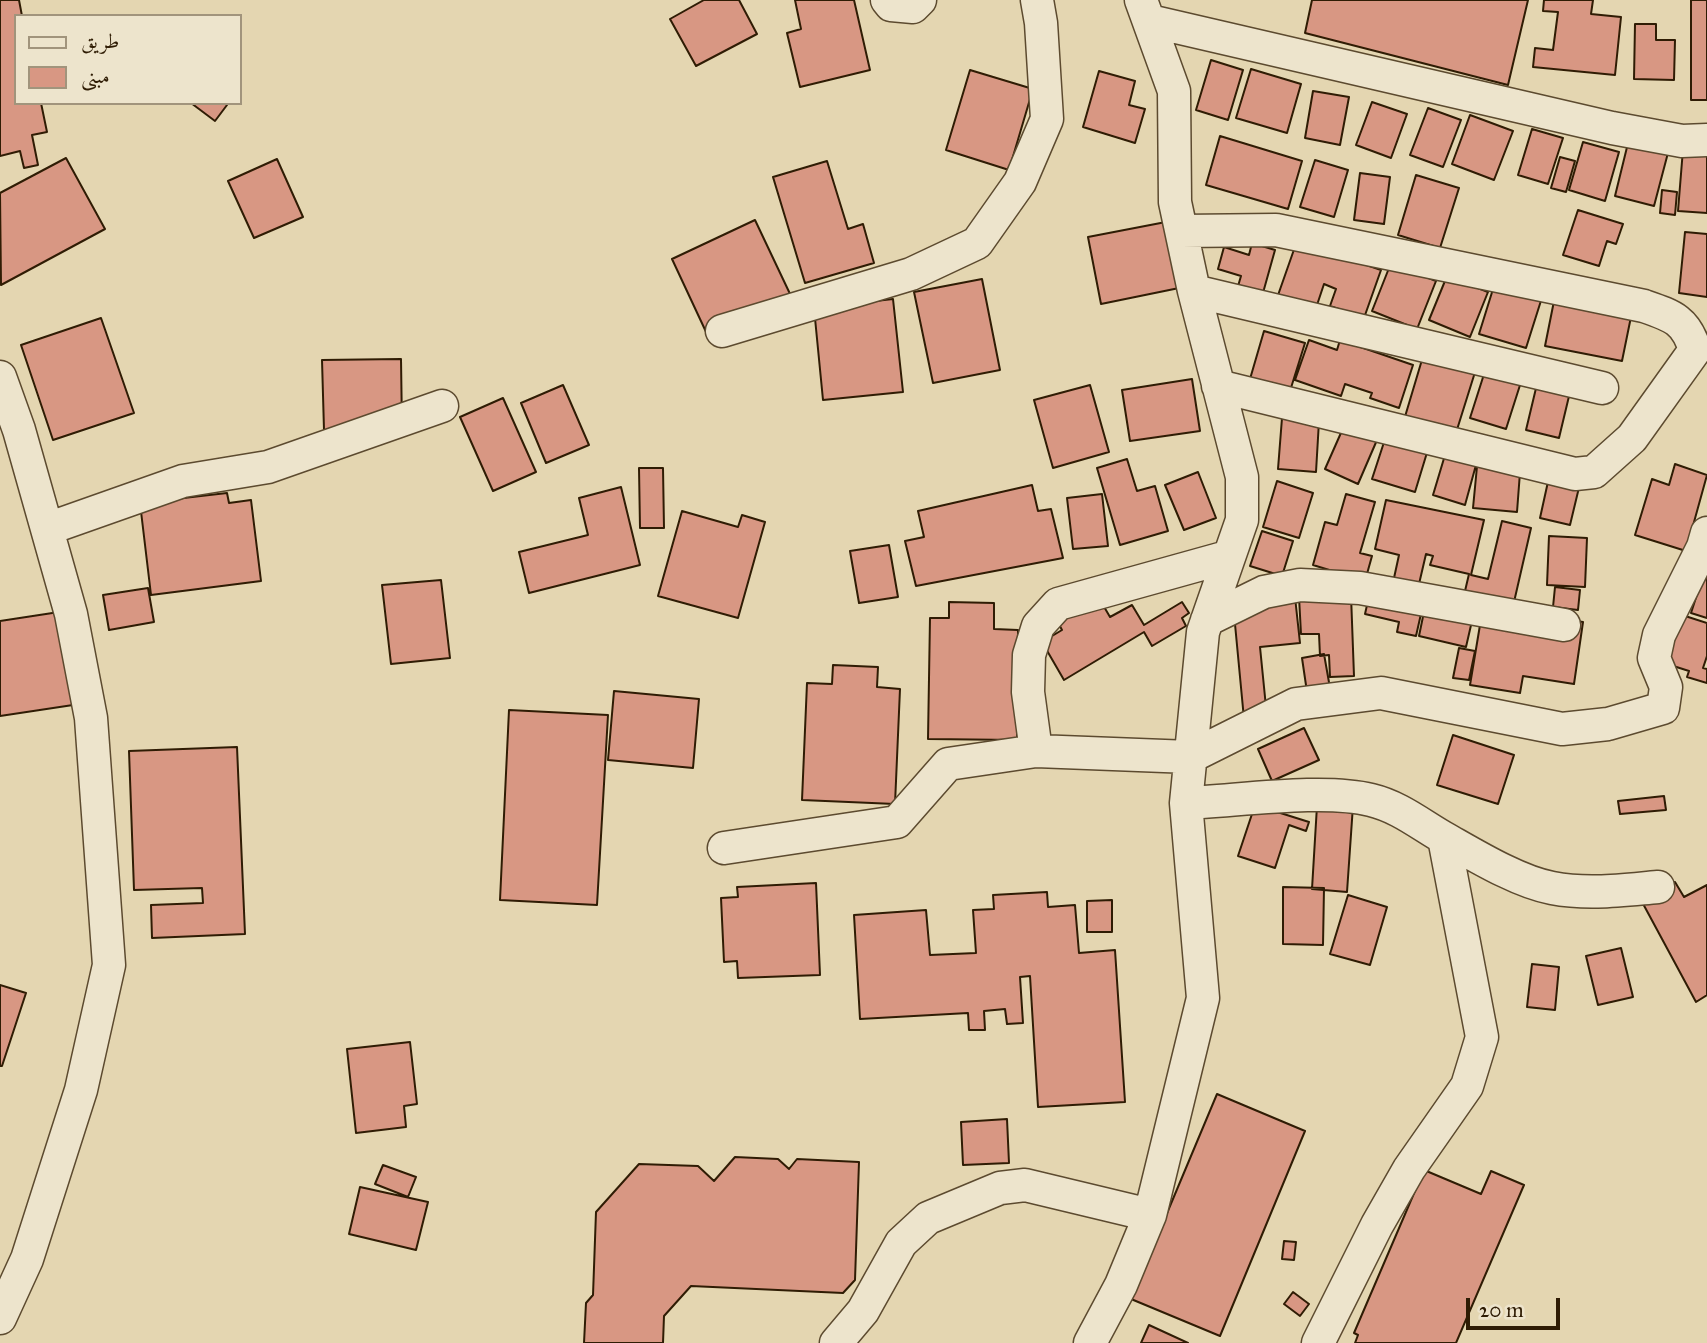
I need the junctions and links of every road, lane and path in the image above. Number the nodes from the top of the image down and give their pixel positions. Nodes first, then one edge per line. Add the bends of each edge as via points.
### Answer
1 (887, 0) edge
2 (920, 0) edge
3 (1037, 0) edge
4 (1145, 11) edge
5 (1707, 139) edge
6 (1182, 231) junction
7 (1194, 291) junction
8 (1698, 327) edge
9 (722, 331) dead end
10 (0, 377) edge
11 (1218, 386) junction
12 (1602, 388) dead end
13 (442, 405) dead end
14 (47, 529) junction
15 (1707, 533) edge
16 (1227, 557) junction
17 (1207, 620) junction
18 (1564, 625) dead end
19 (1036, 751) junction
20 (1190, 757) junction
21 (1186, 803) junction
22 (1444, 838) junction
23 (724, 848) dead end
24 (1658, 887) dead end
25 (1150, 1215) junction
26 (0, 1318) edge
27 (836, 1343) edge
28 (1090, 1343) edge
29 (1318, 1343) edge

1 - 2 street via 891,5 914,7
3 - 9 street via 1047,119 1020,182 977,243 911,274
4 - 5 street via 1612,128 1682,141
4 - 6 street via 1174,90 1175,202
6 - 7 street
6 - 8 street via 1276,230 1644,306
7 - 11 street
7 - 12 street
8 - 11 street via 1695,350 1632,438 1594,472 1575,474
10 - 14 street
11 - 16 street via 1242,477 1242,520
13 - 14 street via 268,467 183,481
14 - 26 street via 71,614 91,718 109,965 77,1103 27,1259
15 - 20 street via 1659,635 1654,658 1666,687 1663,708 1608,724 1562,729 1381,693 1336,696 1296,704
16 - 17 street
16 - 19 street via 1058,604 1038,626 1029,655 1028,692
17 - 18 street via 1264,593 1300,586 1360,588
17 - 20 street
19 - 20 street
19 - 23 street via 948,764 897,822
20 - 21 street
21 - 22 street via 1341,796 1371,800 1401,810
21 - 25 street via 1203,998
22 - 24 street via 1502,869 1551,888 1607,892
22 - 29 street via 1482,1037 1467,1086 1409,1169
25 - 27 street via 1025,1185 1000,1188 928,1218 901,1243 863,1311
25 - 28 street

